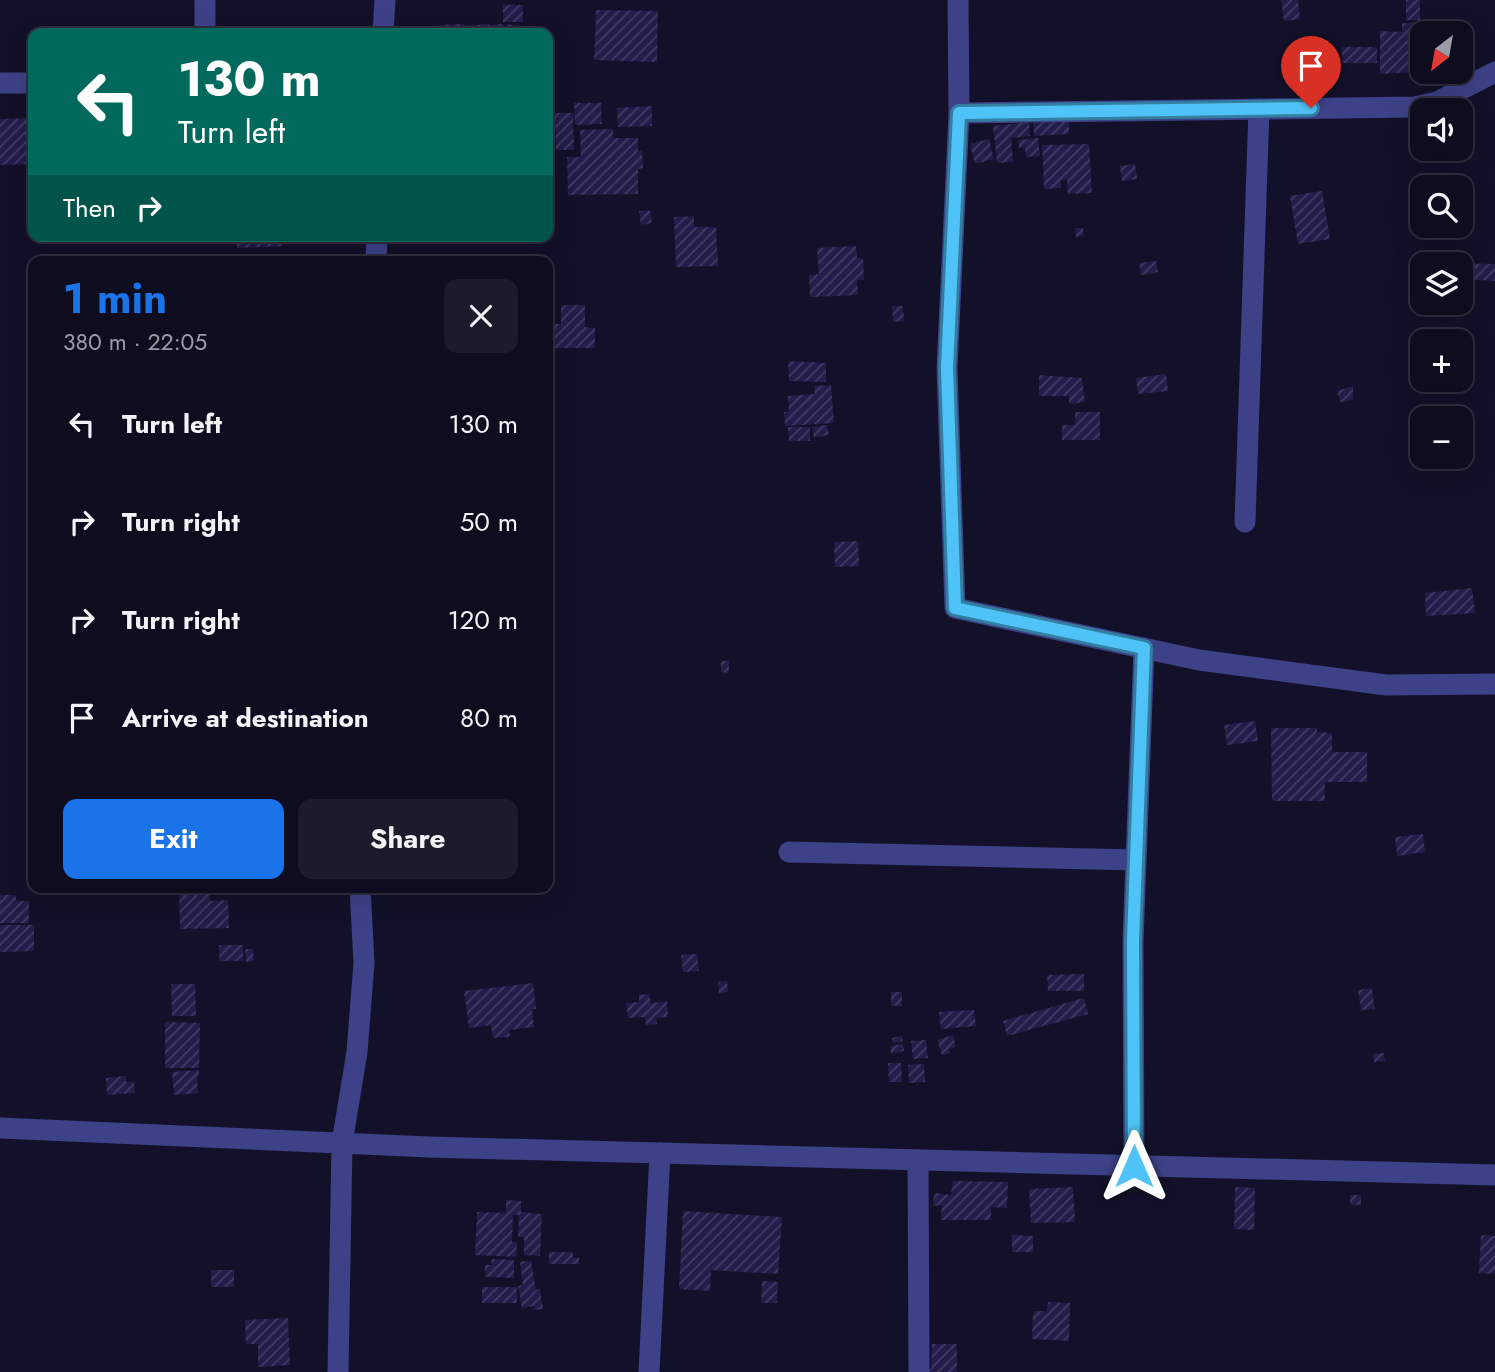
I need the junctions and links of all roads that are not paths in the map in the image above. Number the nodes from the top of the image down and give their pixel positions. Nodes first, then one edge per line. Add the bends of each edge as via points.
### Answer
1 (205, 0) edge
2 (385, 0) edge
3 (958, 0) edge
4 (205, 28) edge
5 (383, 28) edge
6 (1495, 72) edge
7 (0, 83) edge
8 (28, 83) edge
9 (1259, 109) junction
10 (959, 113) junction
11 (1245, 522) dead end
12 (1144, 648) junction
13 (1495, 684) edge
14 (789, 852) dead end
15 (1136, 860) junction
16 (360, 893) edge
17 (0, 1128) edge
18 (342, 1143) junction
19 (660, 1153) junction
20 (918, 1160) junction
21 (1134, 1166) junction
22 (1495, 1175) edge
23 (338, 1372) edge
24 (649, 1372) edge
25 (919, 1372) edge

1 - 4 street
2 - 5 street
3 - 10 street
6 - 9 street via 1437,102 1415,107
7 - 8 street
9 - 10 street
9 - 11 street
10 - 12 street via 947,368 955,608
12 - 13 street via 1199,660 1386,685
12 - 15 street
14 - 15 street
15 - 21 street
16 - 18 street via 364,963 357,1052
17 - 18 street
18 - 19 street
18 - 23 street
19 - 20 street
19 - 24 street
20 - 21 street
20 - 25 street
21 - 22 street

